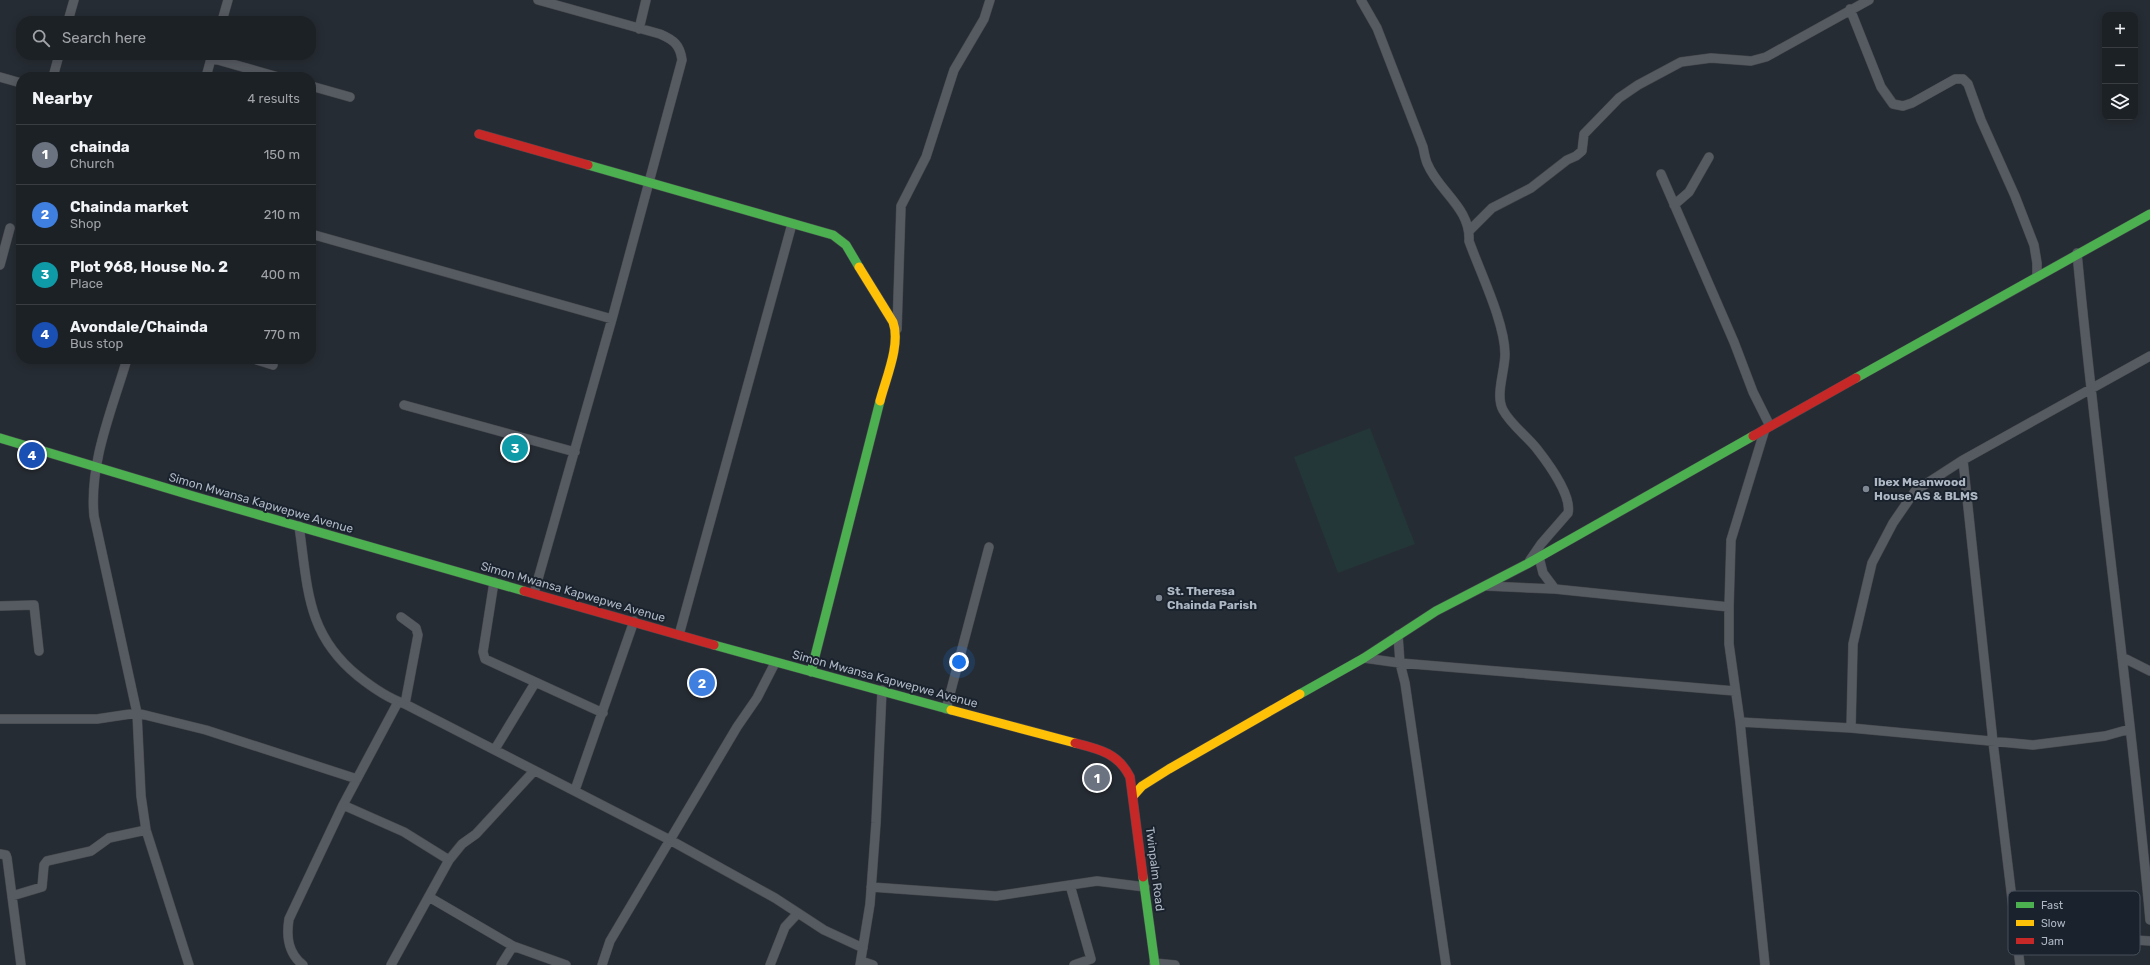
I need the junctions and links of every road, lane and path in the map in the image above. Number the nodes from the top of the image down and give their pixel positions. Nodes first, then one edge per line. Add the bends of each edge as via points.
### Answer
1 (74, 0) edge
2 (228, 0) edge
3 (538, 0) edge
4 (646, 0) edge
5 (990, 0) edge
6 (1361, 0) edge
7 (1869, 0) edge
8 (1850, 9) junction
9 (69, 16) edge
10 (223, 16) edge
11 (639, 29) junction
12 (58, 60) edge
13 (211, 60) edge
14 (222, 60) edge
15 (54, 72) edge
16 (208, 72) edge
17 (262, 72) edge
18 (0, 77) edge
19 (16, 82) edge
20 (316, 87) edge
21 (350, 97) dead end
22 (479, 134) dead end
23 (1709, 156) dead end
24 (1660, 174) dead end
25 (650, 184) junction
26 (1674, 205) junction
27 (2150, 214) edge
28 (792, 224) junction
29 (10, 228) dead end
30 (1470, 230) junction
31 (316, 235) edge
32 (2077, 253) junction
33 (0, 265) edge
34 (2037, 276) junction
35 (612, 319) junction
36 (897, 344) junction
37 (2150, 356) edge
38 (125, 364) edge
39 (2090, 388) junction
40 (404, 405) dead end
41 (1767, 428) junction
42 (0, 438) edge
43 (575, 452) junction
44 (1963, 460) junction
45 (95, 466) junction
46 (299, 526) junction
47 (989, 547) dead end
48 (1539, 557) junction
49 (1527, 564) junction
50 (494, 582) junction
51 (1487, 586) junction
52 (1555, 589) junction
53 (534, 593) junction
54 (0, 606) edge
55 (1729, 607) junction
56 (401, 617) dead end
57 (634, 621) junction
58 (679, 634) junction
59 (1398, 635) junction
60 (39, 651) dead end
61 (2122, 657) junction
62 (1364, 658) junction
63 (775, 663) junction
64 (1400, 663) junction
65 (2150, 671) edge
66 (811, 672) junction
67 (535, 683) junction
68 (882, 690) junction
69 (1735, 691) junction
70 (402, 703) junction
71 (946, 709) junction
72 (137, 713) junction
73 (603, 714) junction
74 (0, 719) edge
75 (1740, 722) junction
76 (1851, 728) junction
77 (2130, 729) junction
78 (1993, 742) junction
79 (495, 749) junction
80 (534, 771) junction
81 (1130, 777) joint
82 (357, 779) junction
83 (575, 790) junction
84 (1134, 794) junction
85 (343, 805) junction
86 (146, 830) junction
87 (670, 840) junction
88 (0, 854) edge
89 (449, 860) junction
90 (1070, 885) junction
91 (871, 887) junction
92 (1145, 887) junction
93 (2012, 891) edge
94 (12, 896) junction
95 (430, 897) junction
96 (798, 913) junction
97 (2150, 920) edge
98 (2140, 940) edge
99 (2150, 941) edge
100 (513, 946) junction
101 (863, 948) junction
102 (2019, 955) edge
103 (861, 963) edge
104 (1154, 964) edge
105 (21, 965) edge
106 (189, 965) edge
107 (303, 965) edge
108 (391, 965) edge
109 (501, 965) edge
110 (566, 965) edge
111 (602, 965) edge
112 (770, 965) edge
113 (873, 965) edge
114 (1074, 965) edge
115 (1175, 965) edge
116 (1446, 965) edge
117 (1765, 965) edge
118 (2020, 965) edge

1 - 9 street
2 - 10 street
3 - 11 street
4 - 11 street
5 - 36 street via 984,19 954,70 926,157 901,206
6 - 30 street via 1377,28 1423,147 1426,162 1461,211
7 - 8 street
8 - 30 street via 1766,57 1751,61 1711,58 1681,62 1638,84 1619,98 1584,134 1582,151 1530,188 1492,208
8 - 34 street via 1882,87 1893,104 1903,106 1912,103 1955,78 1963,79 1968,84 2034,245 2038,263
11 - 25 street via 671,39 679,47 682,60
12 - 15 street
13 - 16 street
14 - 17 street
18 - 19 street
20 - 21 street
22 - 25 street
23 - 26 street via 1689,192
24 - 26 street
25 - 28 street
25 - 35 street
26 - 41 street via 1734,342
27 - 32 street
28 - 36 street via 833,234 846,245 893,322
28 - 58 street
29 - 33 street
30 - 49 street via 1469,241 1503,339 1505,353 1500,399 1502,409 1538,450 1568,498 1568,513
31 - 35 street
32 - 34 street
32 - 39 street
34 - 41 street
35 - 43 street
36 - 66 street via 892,355
37 - 39 street
38 - 45 street
39 - 44 street
39 - 61 street
40 - 43 street
41 - 48 street
41 - 55 street via 1731,540
42 - 45 street, Simon Mwansa Kapwepwe Avenue
43 - 53 street
44 - 76 street via 1915,491 1893,523 1872,563 1853,644
44 - 78 street
45 - 46 street, Simon Mwansa Kapwepwe Avenue
45 - 72 street via 92,501 94,516
46 - 50 street, Simon Mwansa Kapwepwe Avenue
46 - 70 street via 310,601 321,633 333,652 348,668 385,696
47 - 71 street
48 - 49 street
48 - 52 street via 1543,573
49 - 51 street
50 - 53 street, Simon Mwansa Kapwepwe Avenue
50 - 67 street via 483,655 488,661
51 - 52 street
51 - 59 street via 1436,611
52 - 55 street
53 - 57 street, Simon Mwansa Kapwepwe Avenue
54 - 60 street via 34,605
55 - 69 street via 1729,644
56 - 70 street via 416,628 418,635
57 - 58 street, Simon Mwansa Kapwepwe Avenue
57 - 73 street
58 - 63 street, Simon Mwansa Kapwepwe Avenue
59 - 62 street
59 - 64 street
61 - 65 street
61 - 77 street
62 - 64 street
62 - 84 street via 1169,769
63 - 66 street, Simon Mwansa Kapwepwe Avenue
63 - 87 street via 757,698
64 - 69 street
64 - 116 street
66 - 68 street, Simon Mwansa Kapwepwe Avenue
67 - 73 street
67 - 79 street
68 - 71 street, Simon Mwansa Kapwepwe Avenue
68 - 91 street
69 - 75 street
70 - 79 street
70 - 82 street
71 - 81 street, Simon Mwansa Kapwepwe Avenue via 1105,751 1124,764
72 - 74 street via 97,719
72 - 82 street via 206,730
72 - 86 street via 141,796
73 - 83 street
75 - 76 street
75 - 117 street
76 - 78 street
77 - 78 street via 2105,736 2054,744
77 - 97 street
78 - 93 street
79 - 80 street
80 - 83 street
80 - 89 street
81 - 84 street, Twinpalm Road
82 - 85 street
83 - 87 street
84 - 92 street, Twinpalm Road
85 - 89 street via 404,832
85 - 107 street via 289,919 289,946 296,959
86 - 94 street via 109,838 91,851 47,861 44,865 42,887
86 - 106 street
87 - 96 street
87 - 111 street via 610,941
88 - 94 street via 6,855 7,858
89 - 95 street
90 - 91 street via 996,896
90 - 92 street via 1097,881
90 - 114 street via 1092,959
91 - 101 street
92 - 104 street, Twinpalm Road
94 - 105 street
95 - 100 street
95 - 108 street
96 - 101 street via 824,930
96 - 112 street via 784,927
98 - 99 street
100 - 109 street
100 - 110 street
101 - 103 street
102 - 118 street
103 - 113 street
104 - 115 street

